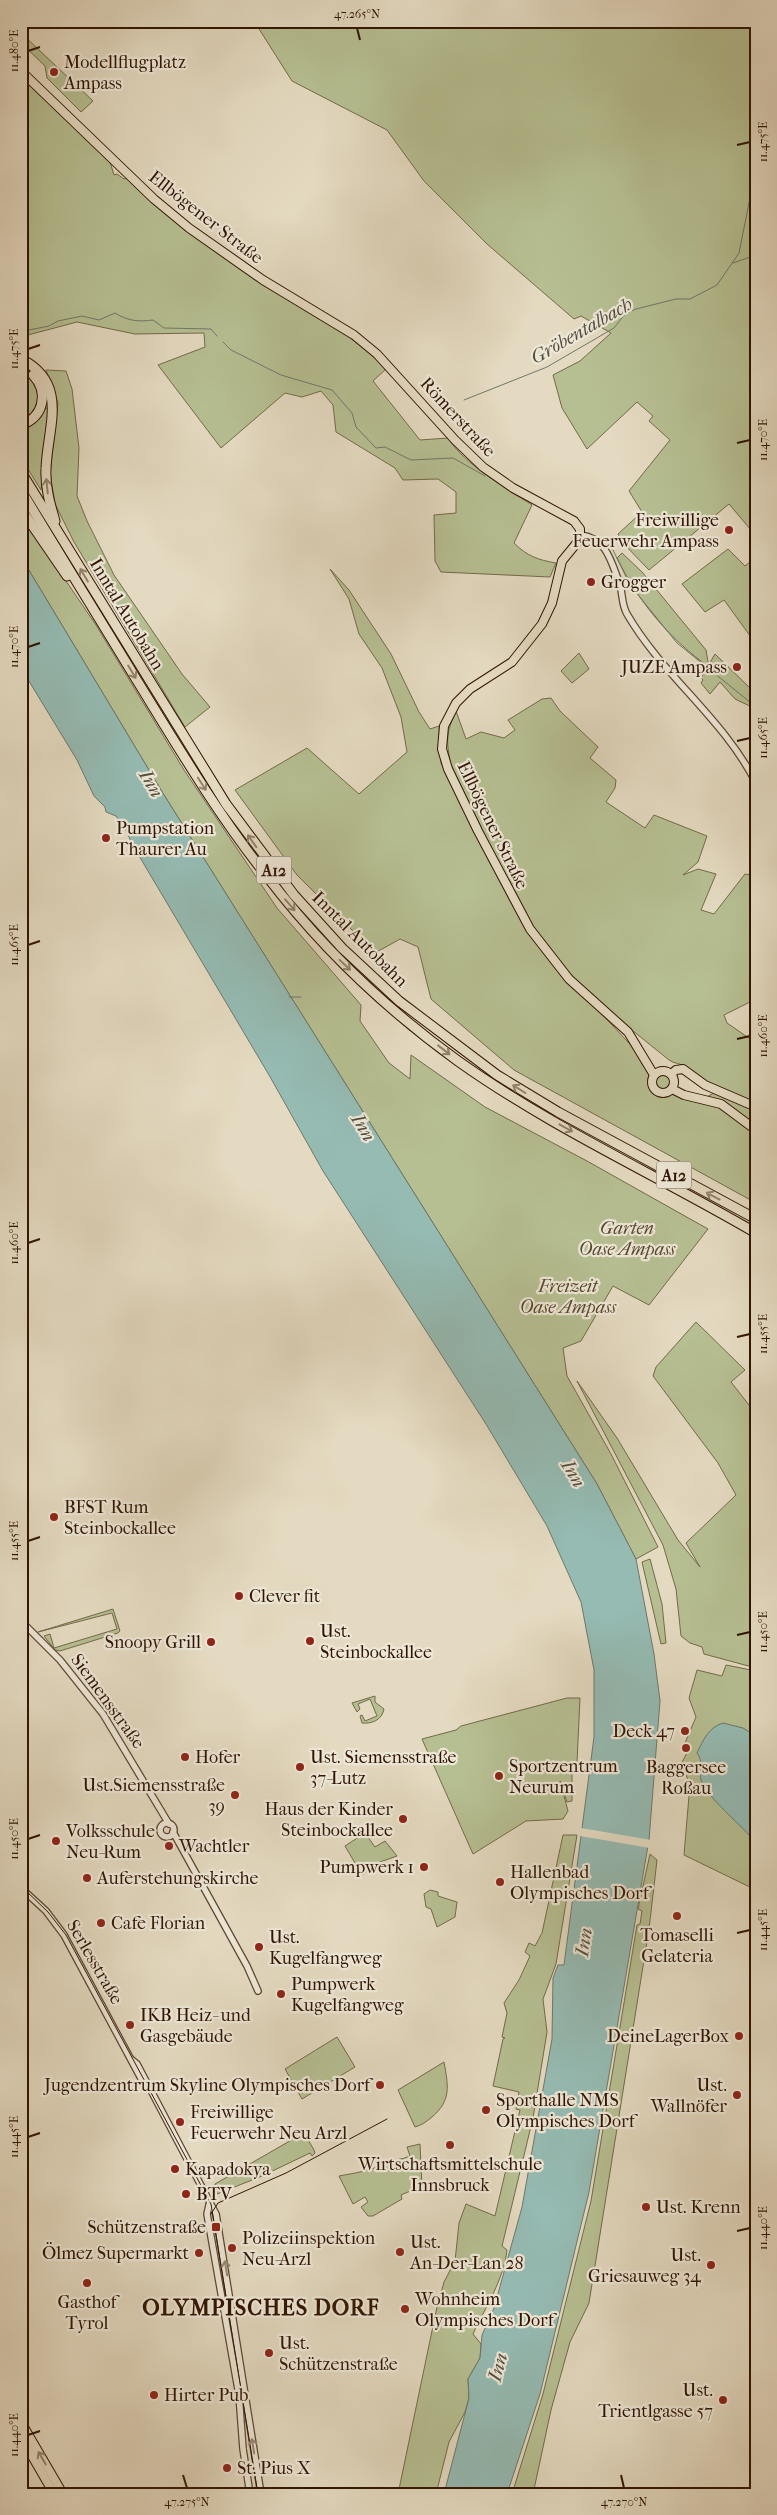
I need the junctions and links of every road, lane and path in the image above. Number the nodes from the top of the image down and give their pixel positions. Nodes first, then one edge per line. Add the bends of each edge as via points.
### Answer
1 (21, 71) edge
2 (21, 359) edge
3 (389, 365) joint
4 (21, 366) edge
5 (21, 425) edge
6 (21, 472) edge
7 (21, 490) edge
8 (21, 509) edge
9 (59, 534) junction
10 (581, 535) junction
11 (90, 602) junction
12 (756, 783) edge
13 (671, 1074) junction
14 (654, 1075) junction
15 (672, 1089) junction
16 (756, 1108) edge
17 (756, 1130) edge
18 (756, 1219) edge
19 (740, 1224) junction
20 (756, 1233) edge
21 (756, 1238) edge
22 (21, 1620) edge
23 (166, 1824) junction
24 (173, 1832) junction
25 (168, 1837) junction
26 (183, 1849) junction
27 (21, 1888) edge
28 (258, 1991) dead end
29 (210, 2205) junction
30 (21, 2422) edge
31 (21, 2437) edge
32 (54, 2494) edge
33 (63, 2494) edge
34 (250, 2494) edge
35 (261, 2494) edge

1 - 3 main road, Ellbögener Straße via 120,169 189,228 263,280 354,336
9 -> 2 highway via 46,482 52,400 40,374
3 - 10 main road, Römerstraße via 483,467 513,488 570,518 579,527
4 - 5 highway via 37,379 43,396 35,417
6 - 9 highway, Inntal Autobahn / A12
7 - 11 highway, Inntal Autobahn / A12
8 - 11 highway via 73,585
18 -> 9 highway, Inntal Autobahn / A12 via 496,1075 413,1013 327,933 255,845 200,764
10 - 12 street, Römerstraße via 604,546 620,585 626,613 686,691 730,740
10 - 14 main road, Ellbögener Straße via 579,542 562,561 547,616 520,654 503,670 466,692 452,710 444,726 443,754 478,831 530,929 569,979 628,1032
11 -> 19 highway, Inntal Autobahn / A12 via 175,743 265,875 334,954 405,1020 457,1060 524,1104
13 - 14 main road via 662,1071
13 - 15 main road via 675,1080
13 - 16 main road via 683,1069 705,1085
14 - 15 main road via 652,1084 656,1091 663,1094
15 - 17 main road via 720,1104
19 - 20 highway, Inntal Autobahn / A12
19 - 21 highway
22 - 23 street, Siemensstraße via 60,1660 97,1706 160,1807
23 - 24 street via 172,1826
23 - 25 street via 161,1832
24 - 25 street
24 - 26 street
25 - 26 street
26 - 28 street
27 - 29 street, Serlesstraße via 60,1929
29 - 34 street via 207,2214 239,2395
35 -> 29 street via 218,2222
33 -> 30 main road
31 - 32 main road

